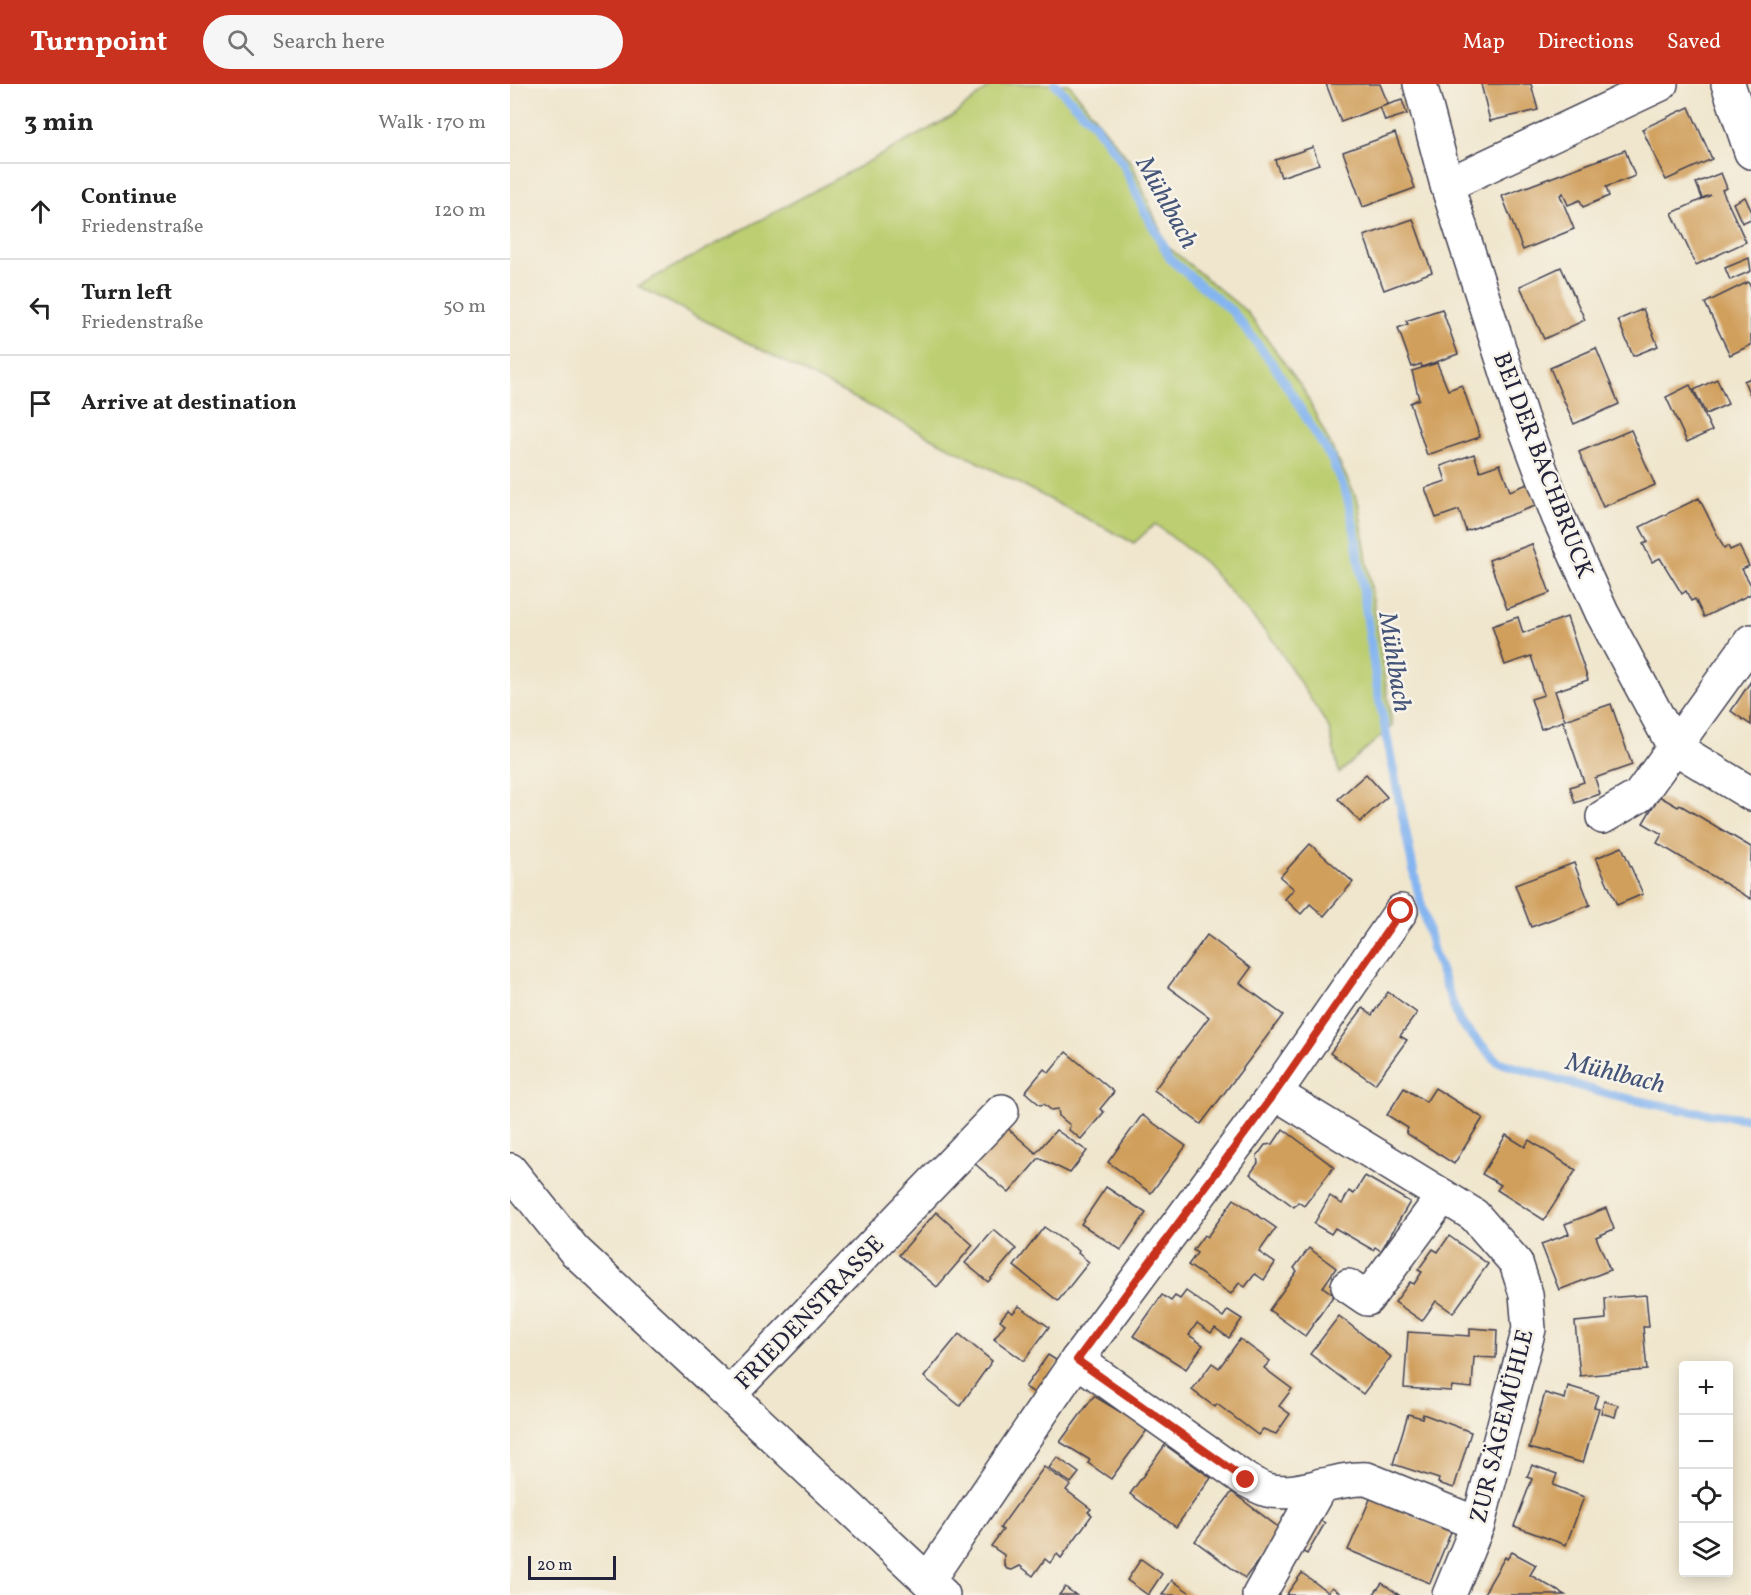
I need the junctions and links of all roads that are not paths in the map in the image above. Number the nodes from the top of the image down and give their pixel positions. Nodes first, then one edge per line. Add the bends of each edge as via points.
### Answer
1 (1420, 84) edge
2 (1661, 84) edge
3 (1728, 84) edge
4 (1751, 152) edge
5 (1447, 185) junction
6 (1751, 641) edge
7 (1674, 747) junction
8 (1751, 794) edge
9 (1603, 817) dead end
10 (1401, 911) dead end
11 (1275, 1093) junction
12 (1002, 1111) dead end
13 (510, 1170) edge
14 (1443, 1196) junction
15 (1348, 1286) dead end
16 (1077, 1360) junction
17 (729, 1395) junction
18 (1321, 1485) junction
19 (1478, 1524) junction
20 (935, 1588) edge
21 (1259, 1595) edge
22 (1449, 1595) edge

1 - 5 street, BEI DER BACHBRUCK
2 - 5 street
3 - 4 street
5 - 7 street, BEI DER BACHBRUCK via 1521,417 1558,516 1602,613
6 - 7 street
7 - 8 street
7 - 9 street via 1639,796
10 - 11 street, FRIEDENSTRASSE
11 - 14 street, ZUR SÄGEMÜHLE
11 - 16 street, FRIEDENSTRASSE
12 - 17 street, FRIEDENSTRASSE
13 - 17 street via 574,1250
14 - 15 street via 1367,1299
14 - 19 street, ZUR SÄGEMÜHLE via 1474,1215 1496,1238 1516,1263 1526,1294 1529,1329
16 - 18 street via 1246,1480 1267,1490
16 - 20 street, FRIEDENSTRASSE
17 - 20 street, FRIEDENSTRASSE
18 - 19 street via 1366,1479
18 - 21 street
19 - 22 street, ZUR SÄGEMÜHLE

